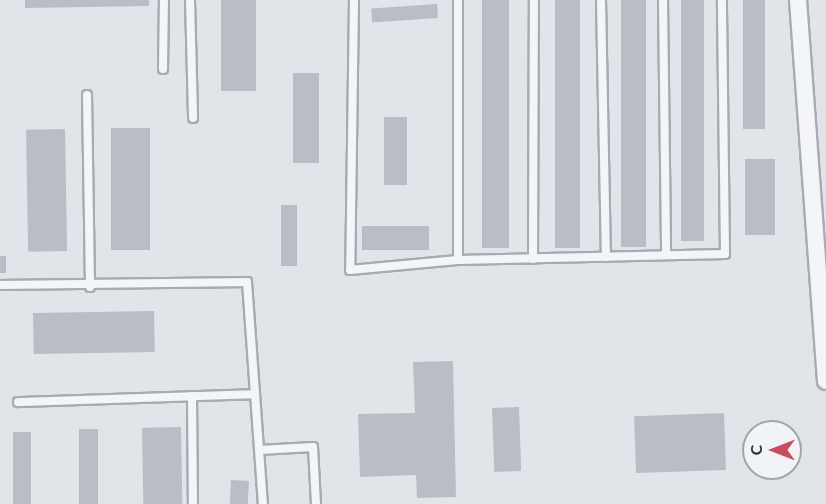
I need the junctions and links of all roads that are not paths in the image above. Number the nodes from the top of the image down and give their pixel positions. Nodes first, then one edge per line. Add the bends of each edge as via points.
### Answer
1 (164, 0) edge
2 (190, 0) edge
3 (354, 0) edge
4 (458, 0) edge
5 (534, 0) edge
6 (601, 0) edge
7 (663, 0) edge
8 (722, 0) edge
9 (798, 0) edge
10 (163, 69) dead end
11 (87, 95) dead end
12 (193, 118) dead end
13 (666, 255) junction
14 (606, 257) junction
15 (533, 258) junction
16 (458, 261) junction
17 (0, 285) edge
18 (90, 287) junction
19 (826, 381) edge
20 (255, 394) junction
21 (192, 396) junction
22 (18, 402) dead end
23 (259, 450) junction
24 (194, 504) edge
25 (263, 504) edge
26 (316, 504) edge

1 - 10 lane
2 - 12 lane
3 - 16 lane via 350,270
4 - 16 lane
5 - 15 lane
6 - 14 lane
7 - 13 lane
8 - 13 lane via 725,254
9 - 19 street
11 - 18 lane
13 - 14 lane
14 - 15 lane
15 - 16 lane
17 - 18 lane
18 - 20 lane via 248,282
20 - 21 lane
20 - 23 lane
21 - 22 lane
21 - 24 lane
23 - 25 lane
23 - 26 lane via 313,447

